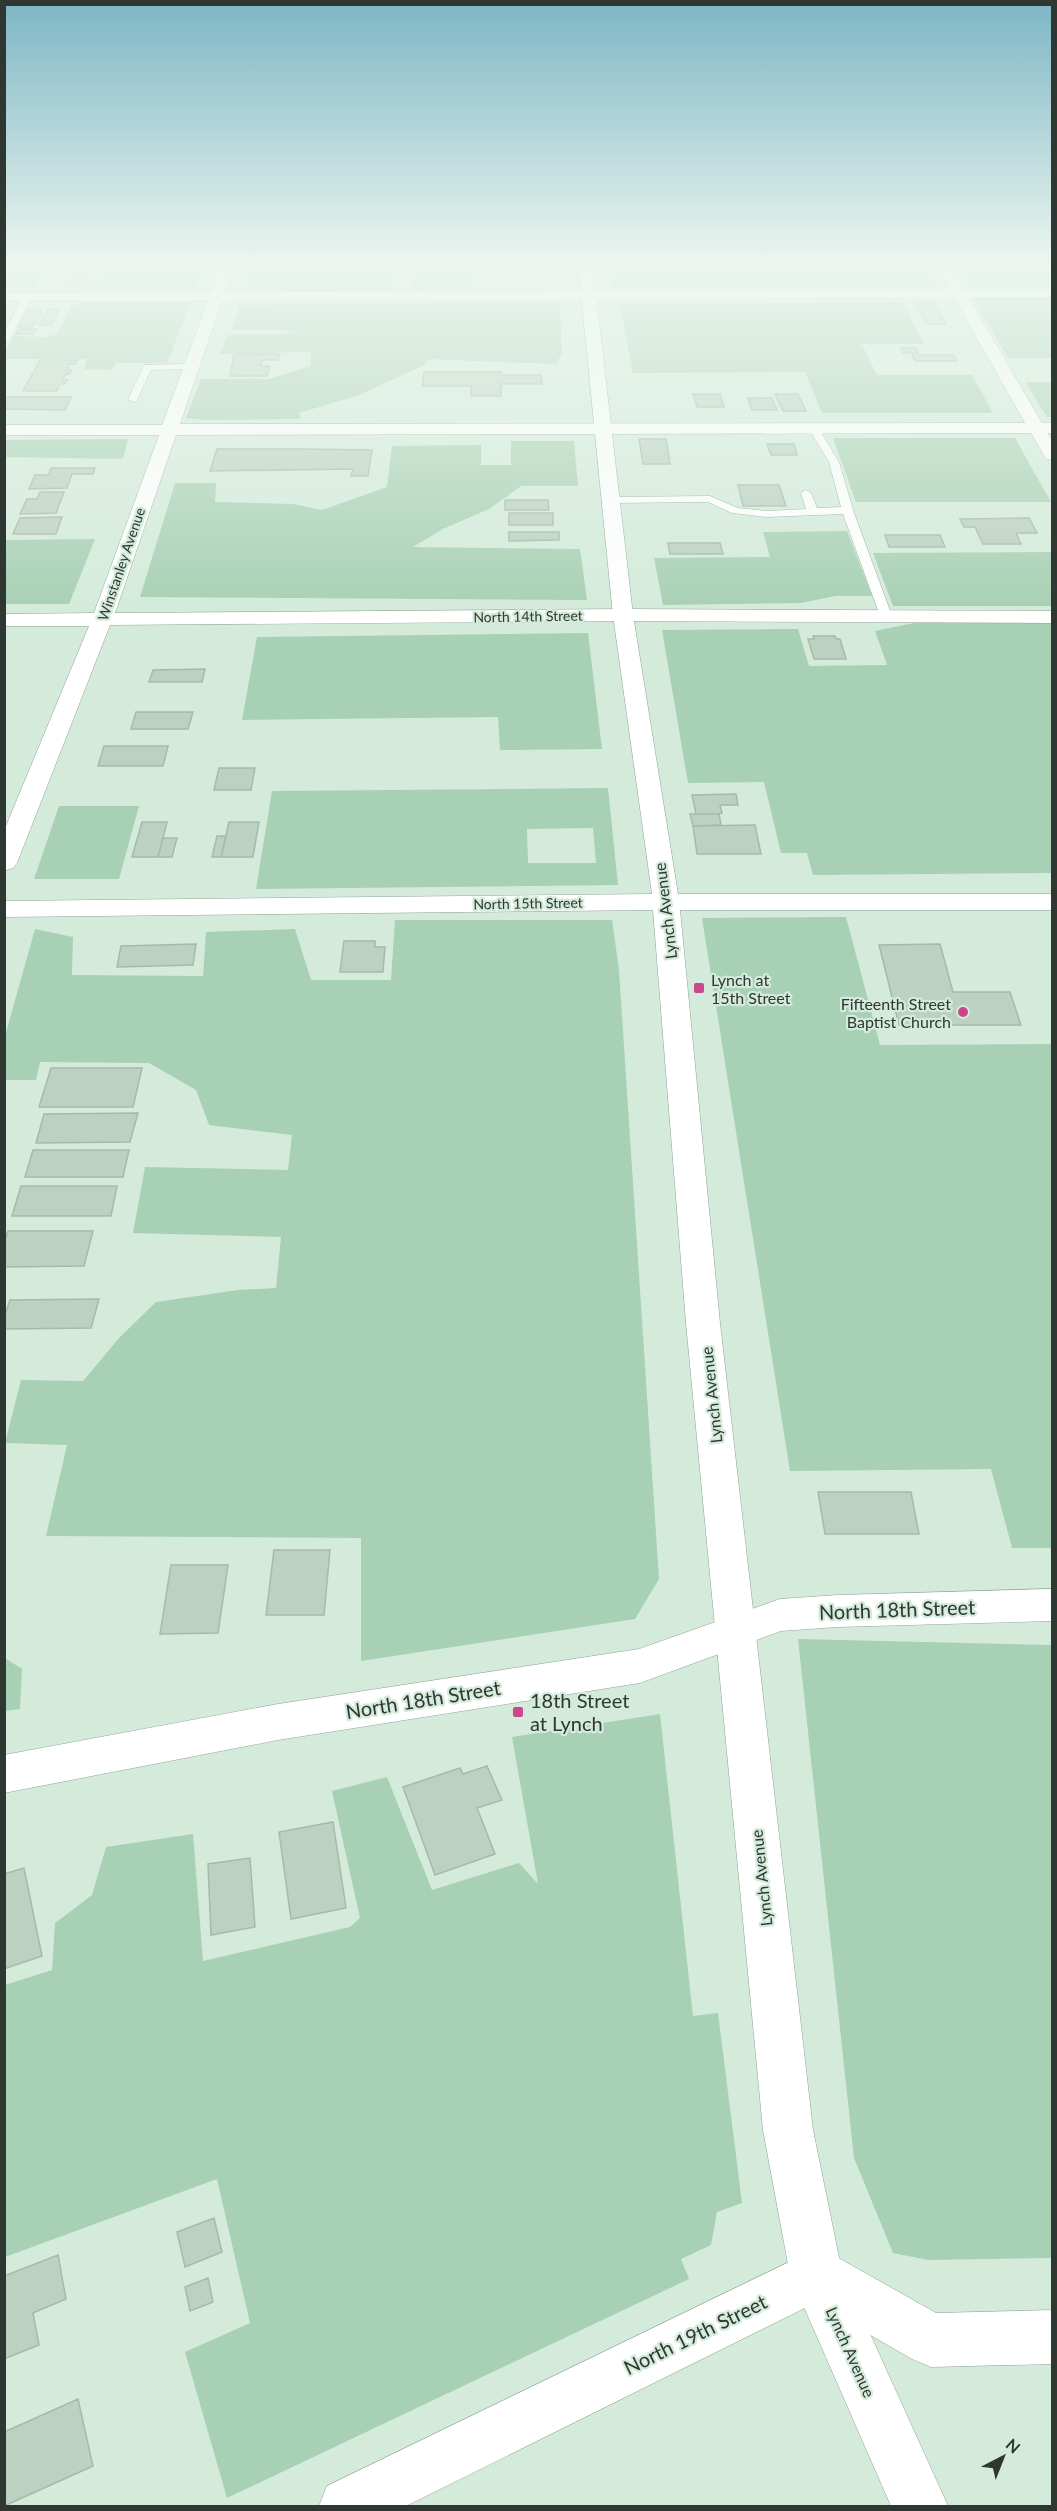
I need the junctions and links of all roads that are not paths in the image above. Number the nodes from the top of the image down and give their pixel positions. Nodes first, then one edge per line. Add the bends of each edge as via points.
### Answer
1 (142, 378) edge
2 (186, 378) edge
3 (598, 378) edge
4 (1012, 378) edge
5 (133, 400) dead end
6 (1044, 428) edge
7 (168, 429) junction
8 (814, 429) junction
9 (4, 430) edge
10 (603, 430) junction
11 (1053, 455) edge
12 (806, 493) dead end
13 (610, 500) junction
14 (847, 510) junction
15 (813, 513) junction
16 (623, 615) junction
17 (886, 616) junction
18 (1053, 617) edge
19 (102, 619) junction
20 (4, 620) edge
21 (4, 863) edge
22 (666, 902) junction
23 (1053, 902) edge
24 (4, 909) edge
25 (1053, 1605) edge
26 (735, 1630) junction
27 (4, 1774) edge
28 (816, 2275) junction
29 (1053, 2337) edge
30 (347, 2506) edge
31 (920, 2506) edge

1 - 5 lane
2 - 7 street, Winstanley Avenue
3 - 10 street, Lynch Avenue
4 - 6 street
6 - 8 street
6 - 11 street
7 - 9 street
7 - 10 street
7 - 19 street, Winstanley Avenue
8 - 10 street
8 - 14 lane via 834,462
10 - 13 street, Lynch Avenue
12 - 15 lane
13 - 15 lane via 710,500 736,511
13 - 16 street, Lynch Avenue
14 - 15 lane
14 - 17 lane
16 - 17 street, North 14th Street
16 - 19 street, North 14th Street
16 - 22 street, Lynch Avenue
17 - 18 street, North 14th Street
19 - 20 street, North 14th Street
19 - 21 street, Winstanley Avenue
22 - 23 street, North 15th Street
22 - 24 street, North 15th Street
22 - 26 street, Lynch Avenue
25 - 26 street, North 18th Street via 815,1613 780,1616
26 - 27 street, North 18th Street via 640,1666 278,1722
26 - 28 street, Lynch Avenue via 788,2130
28 - 29 street via 931,2340
28 - 30 street, North 19th Street
28 - 31 street, Lynch Avenue

